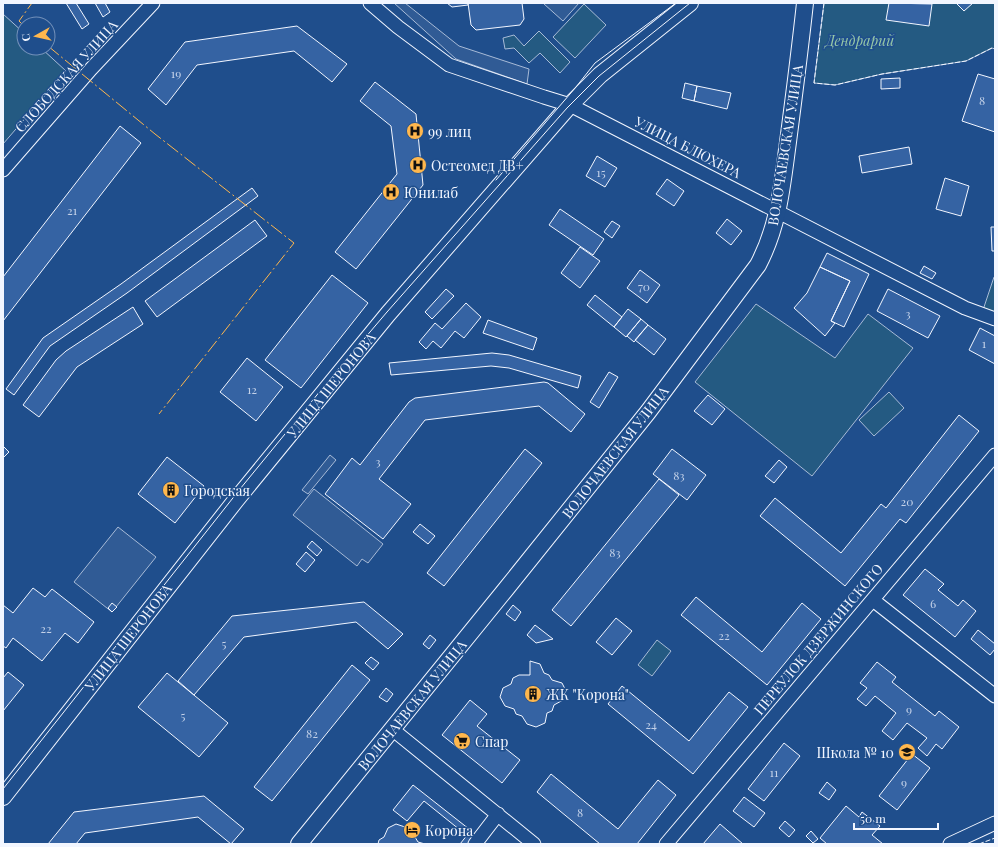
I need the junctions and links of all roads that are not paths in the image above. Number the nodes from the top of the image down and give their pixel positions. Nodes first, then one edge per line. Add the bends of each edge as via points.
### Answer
1 (153, 3) edge
2 (370, 3) edge
3 (690, 3) edge
4 (805, 3) edge
5 (570, 104) junction
6 (3, 170) edge
7 (778, 213) junction
8 (995, 319) edge
9 (995, 455) edge
10 (873, 600) junction
11 (995, 696) edge
12 (392, 728) junction
13 (3, 797) edge
14 (498, 814) junction
15 (995, 823) edge
16 (298, 844) edge
17 (475, 844) edge
18 (534, 844) edge
19 (666, 844) edge
20 (950, 844) edge

1 - 6 street, СЛОБОДСКАЯ УЛИЦА
2 - 5 street, УЛИЦА БЛЮХЕРА via 449,65
3 - 5 main road, УЛИЦА ШЕРОНОВА via 600,75
4 - 7 main road, ВОЛОЧАЕВСКАЯ УЛИЦА
5 - 7 street, УЛИЦА БЛЮХЕРА
5 - 13 main road, УЛИЦА ШЕРОНОВА via 388,314 236,500
7 - 8 street, УЛИЦА БЛЮХЕРА via 965,308
7 - 12 main road, ВОЛОЧАЕВСКАЯ УЛИЦА via 768,245 758,265 648,412
9 - 10 street, ПЕРЕУЛОК ДЗЕРЖИНСКОГО
10 - 11 street
10 - 19 street, ПЕРЕУЛОК ДЗЕРЖИНСКОГО
12 - 14 street
12 - 16 main road, ВОЛОЧАЕВСКАЯ УЛИЦА
14 - 17 street
14 - 18 street
15 - 20 street

